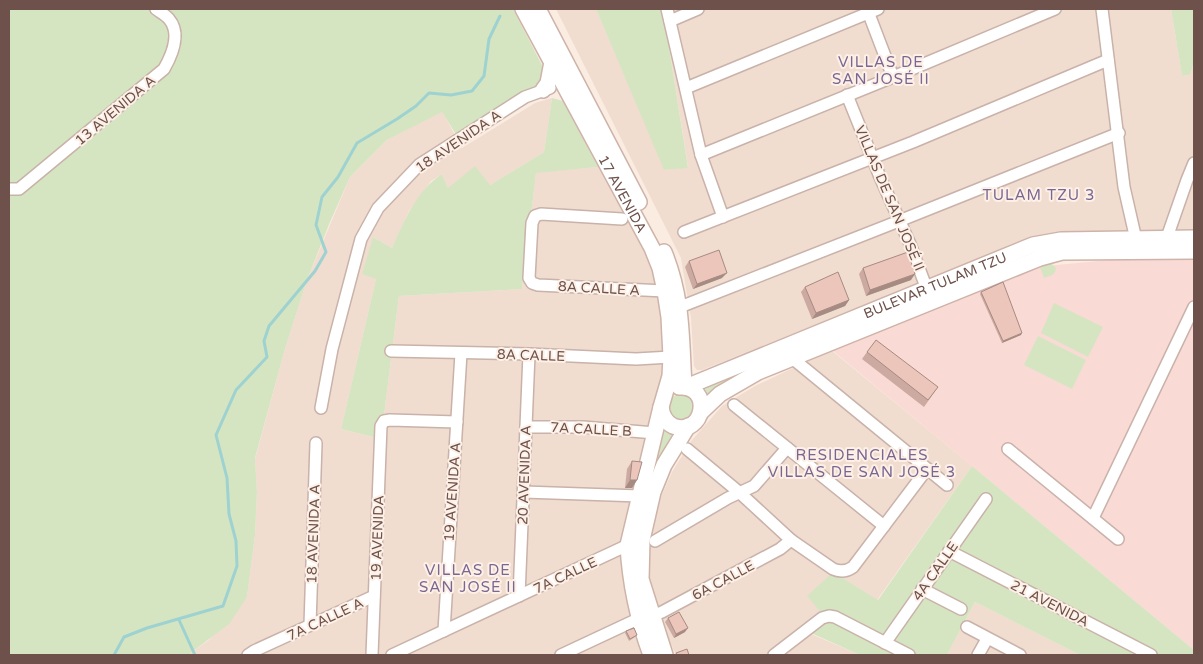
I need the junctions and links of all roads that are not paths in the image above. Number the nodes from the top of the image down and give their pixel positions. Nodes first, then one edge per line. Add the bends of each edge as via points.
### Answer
1 (156, 9) edge
2 (523, 9) edge
3 (538, 9) edge
4 (667, 9) edge
5 (698, 9) edge
6 (1055, 9) edge
7 (1102, 9) edge
8 (871, 10) edge
9 (670, 21) junction
10 (1108, 60) junction
11 (552, 62) junction
12 (893, 77) junction
13 (570, 80) junction
14 (686, 88) junction
15 (543, 90) junction
16 (847, 95) junction
17 (1119, 133) junction
18 (701, 155) junction
19 (872, 158) junction
20 (1194, 163) edge
21 (9, 189) edge
22 (723, 217) junction
23 (622, 219) dead end
24 (899, 221) junction
25 (684, 232) dead end
26 (1194, 238) edge
27 (1165, 244) junction
28 (1137, 245) junction
29 (1194, 250) edge
30 (665, 291) junction
31 (929, 295) junction
32 (680, 306) junction
33 (1194, 307) edge
34 (391, 351) dead end
35 (461, 352) junction
36 (529, 354) junction
37 (671, 357) junction
38 (792, 358) junction
39 (685, 387) junction
40 (663, 401) junction
41 (734, 405) dead end
42 (321, 408) dead end
43 (701, 412) junction
44 (457, 422) junction
45 (688, 426) junction
46 (526, 427) junction
47 (655, 433) junction
48 (316, 443) dead end
49 (687, 448) dead end
50 (787, 448) junction
51 (1008, 449) dead end
52 (927, 469) junction
53 (946, 485) dead end
54 (524, 492) junction
55 (740, 493) junction
56 (640, 496) junction
57 (986, 499) dead end
58 (1093, 518) junction
59 (884, 526) junction
60 (1118, 539) dead end
61 (791, 540) junction
62 (655, 541) dead end
63 (628, 545) junction
64 (949, 551) junction
65 (922, 589) junction
66 (374, 596) junction
67 (519, 596) junction
68 (961, 609) dead end
69 (646, 617) junction
70 (310, 625) junction
71 (967, 627) dead end
72 (444, 631) junction
73 (987, 638) junction
74 (885, 643) junction
75 (248, 655) edge
76 (372, 655) edge
77 (392, 655) edge
78 (561, 655) edge
79 (651, 655) edge
80 (665, 655) edge
81 (775, 655) edge
82 (909, 655) edge
83 (978, 655) edge
84 (1020, 655) edge
85 (1151, 655) edge

1 - 21 street, 13 AVENIDA A via 170,20 175,36 172,54 164,69 19,188
2 - 11 main road, 17 AVENIDA
3 - 13 main road, 17 AVENIDA
4 - 9 street
5 - 9 street
6 - 12 street
7 - 10 street
8 - 12 street
8 - 14 street
9 - 14 street
10 - 17 street
10 - 19 street
11 - 13 main road, 17 AVENIDA
11 - 15 main road via 548,83
12 - 16 street
13 - 15 street, 18 AVENIDA A
13 - 30 main road, 17 AVENIDA via 652,248
13 - 32 main road, 17 AVENIDA via 660,243 674,278
14 - 18 street
15 - 42 street, 18 AVENIDA A via 419,165 378,208 361,239 332,349
16 - 18 street
16 - 19 street, VILLAS DE SAN JOSÉ II
17 - 24 street
17 - 28 street via 1124,187
18 - 22 street
19 - 22 street
19 - 24 street, VILLAS DE SAN JOSÉ II
20 - 27 street
22 - 25 street
23 - 30 street, 8A CALLE A via 535,216 529,278 538,285
24 - 31 street, VILLAS DE SAN JOSÉ II
24 - 32 street
26 - 27 main road, BULEVAR TULAM TZU
27 - 28 main road, BULEVAR TULAM TZU
27 - 29 main road, BULEVAR TULAM TZU
28 - 31 main road, BULEVAR TULAM TZU via 1062,252 962,281
30 - 37 main road, 17 AVENIDA
31 - 38 main road, BULEVAR TULAM TZU
31 - 39 main road, BULEVAR TULAM TZU
32 - 39 main road, 17 AVENIDA
33 - 58 street
34 - 35 street, 8A CALLE
35 - 36 street, 8A CALLE
35 - 44 street, 19 AVENIDA A
36 - 37 street, 8A CALLE via 640,359
36 - 46 street, 20 AVENIDA A
37 - 40 main road, 17 AVENIDA
38 - 43 main road, BULEVAR TULAM TZU via 758,372 720,394
38 - 52 street
39 - 40 main road via 677,387
39 - 43 main road via 697,394
40 - 45 main road via 662,414 670,424 682,428
40 - 47 main road, 17 AVENIDA
41 - 50 street
43 - 45 main road
44 - 66 street, 19 AVENIDA via 384,421 381,426
44 - 72 street, 19 AVENIDA A
45 - 69 main road, 17 AVENIDA via 656,483 642,540 641,579
46 - 47 street, 7A CALLE B via 583,427
46 - 54 street, 20 AVENIDA A
47 - 56 main road, 17 AVENIDA
48 - 70 street, 18 AVENIDA A
49 - 55 street
50 - 55 street via 754,486
50 - 59 street
51 - 58 street
52 - 53 street
52 - 59 street
54 - 56 street
54 - 67 street, 20 AVENIDA A
55 - 61 street
55 - 62 street
56 - 63 main road, 17 AVENIDA
57 - 64 street, 4A CALLE
58 - 60 street
59 - 61 street via 853,567 843,571 833,569
61 - 69 street, 6A CALLE via 780,550 662,612
63 - 67 street, 7A CALLE
63 - 69 main road, 17 AVENIDA via 629,565
64 - 65 street, 4A CALLE
64 - 85 street, 21 AVENIDA
65 - 68 street
65 - 74 street, 4A CALLE
66 - 70 street, 7A CALLE A
66 - 76 street, 19 AVENIDA
67 - 72 street, 7A CALLE
69 - 78 street, 6A CALLE
69 - 79 main road, 17 AVENIDA
69 - 80 main road, 17 AVENIDA
70 - 75 street, 7A CALLE A
71 - 73 street
72 - 77 street, 7A CALLE
73 - 83 street
73 - 84 street
74 - 81 street via 829,616
74 - 82 street

